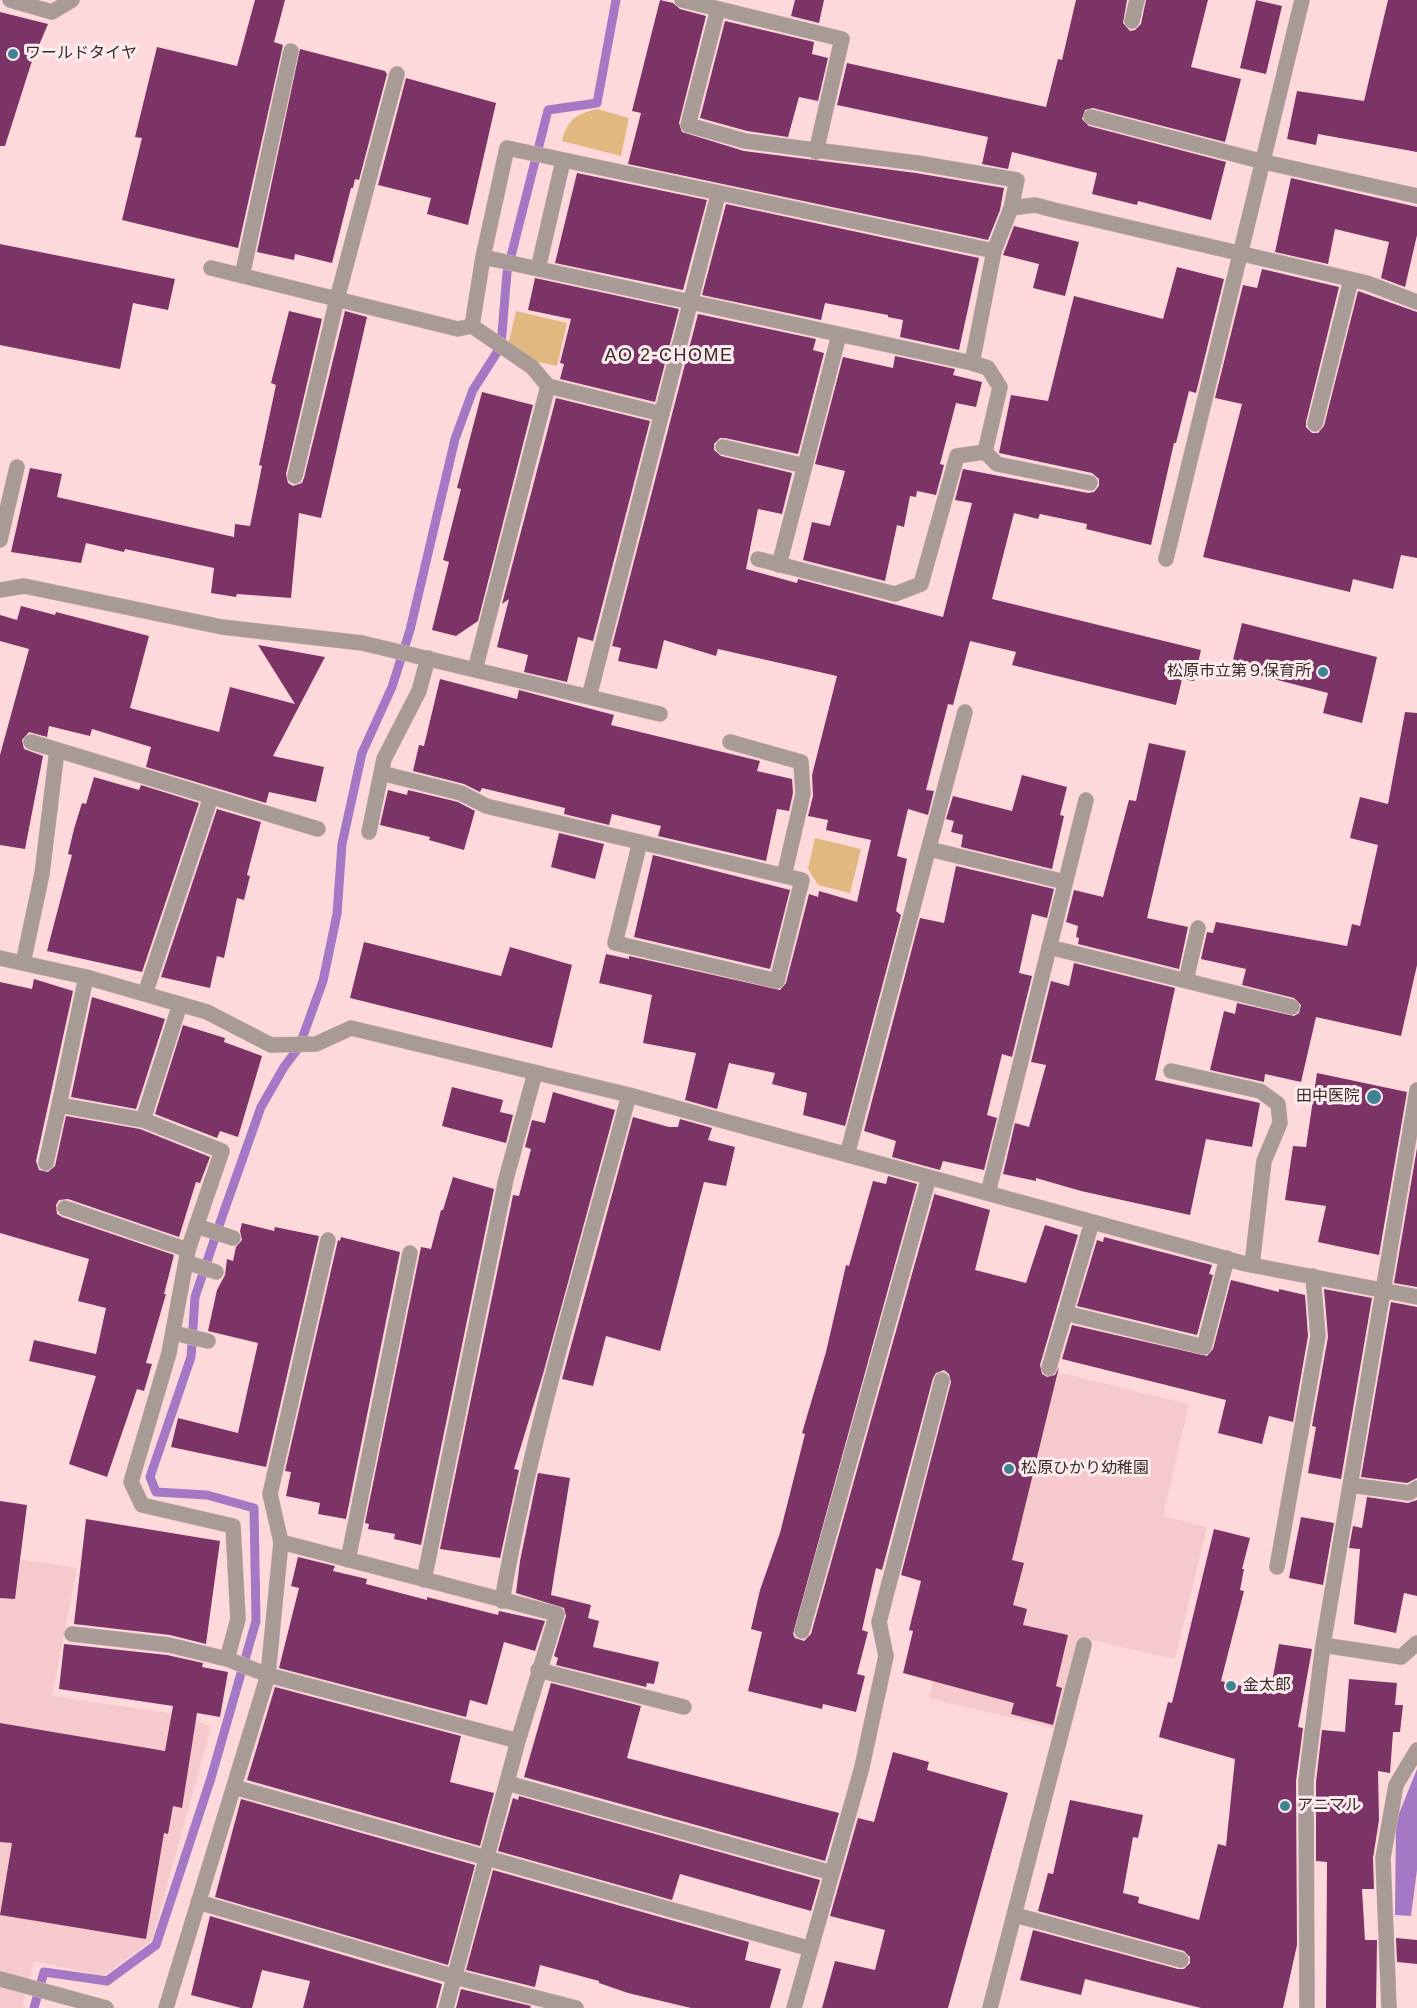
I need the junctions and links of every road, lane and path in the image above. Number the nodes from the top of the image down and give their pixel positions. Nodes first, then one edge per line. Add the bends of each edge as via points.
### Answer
1 (10, 0) edge
2 (72, 0) edge
3 (682, 0) edge
4 (1137, 0) edge
5 (1302, 0) edge
6 (718, 9) junction
7 (1132, 21) dead end
8 (291, 51) dead end
9 (397, 74) dead end
10 (1091, 117) dead end
11 (816, 152) junction
12 (559, 160) junction
13 (1264, 162) junction
14 (718, 195) junction
15 (1417, 196) edge
16 (1011, 208) junction
17 (994, 251) junction
18 (1242, 254) junction
19 (487, 257) junction
20 (211, 268) dead end
21 (533, 268) junction
22 (242, 276) junction
23 (1351, 280) junction
24 (337, 299) junction
25 (1417, 302) edge
26 (690, 303) junction
27 (479, 331) junction
28 (838, 335) junction
29 (972, 363) junction
30 (549, 386) junction
31 (663, 414) junction
32 (1315, 424) dead end
33 (723, 447) dead end
34 (985, 452) junction
35 (805, 466) junction
36 (17, 467) dead end
37 (295, 476) dead end
38 (1090, 483) dead end
39 (0, 540) edge
40 (758, 559) dead end
41 (1166, 559) dead end
42 (779, 565) junction
43 (0, 590) edge
44 (425, 658) junction
45 (475, 669) junction
46 (589, 697) junction
47 (965, 712) dead end
48 (660, 714) dead end
49 (31, 742) dead end
50 (730, 742) dead end
51 (57, 750) junction
52 (381, 773) junction
53 (211, 797) junction
54 (1086, 800) dead end
55 (318, 829) dead end
56 (369, 832) dead end
57 (640, 842) junction
58 (929, 849) junction
59 (784, 876) junction
60 (1065, 882) junction
61 (1198, 928) dead end
62 (1049, 947) junction
63 (0, 958) edge
64 (23, 963) junction
65 (86, 977) junction
66 (1186, 980) junction
67 (145, 994) junction
68 (180, 1004) junction
69 (1292, 1007) dead end
70 (1170, 1071) dead end
71 (535, 1073) junction
72 (1417, 1093) edge
73 (630, 1095) junction
74 (59, 1105) junction
75 (143, 1120) junction
76 (847, 1155) junction
77 (46, 1163) dead end
78 (929, 1177) junction
79 (988, 1193) junction
80 (65, 1208) dead end
81 (1092, 1222) junction
82 (196, 1226) junction
83 (232, 1238) dead end
84 (328, 1240) dead end
85 (410, 1253) dead end
86 (187, 1256) junction
87 (1227, 1258) junction
88 (1252, 1264) junction
89 (216, 1272) dead end
90 (1313, 1276) junction
91 (1383, 1290) junction
92 (1417, 1297) edge
93 (1065, 1313) junction
94 (173, 1333) junction
95 (208, 1341) dead end
96 (1049, 1368) dead end
97 (942, 1380) dead end
98 (1350, 1485) junction
99 (1417, 1488) edge
100 (281, 1542) junction
101 (348, 1560) junction
102 (1277, 1567) dead end
103 (424, 1580) junction
104 (502, 1601) junction
105 (802, 1631) dead end
106 (72, 1634) dead end
107 (1417, 1643) edge
108 (1084, 1645) dead end
109 (1323, 1645) junction
110 (228, 1659) junction
111 (538, 1670) junction
112 (265, 1673) junction
113 (684, 1707) dead end
114 (518, 1741) junction
115 (1417, 1750) edge
116 (507, 1783) junction
117 (234, 1787) junction
118 (488, 1858) junction
119 (832, 1873) junction
120 (198, 1902) junction
121 (1015, 1915) junction
122 (811, 1949) junction
123 (1181, 1960) dead end
124 (455, 1977) junction
125 (0, 1979) edge
126 (106, 2008) edge
127 (166, 2008) edge
128 (446, 2008) edge
129 (576, 2008) edge
130 (795, 2008) edge
131 (990, 2008) edge
132 (1307, 2008) edge
133 (1389, 2008) edge

1 - 2 street via 52,12
3 - 6 street
4 - 7 street
5 - 13 street
6 - 11 street via 842,39
6 - 11 street via 688,125 745,141
8 - 22 street
9 - 24 street
10 - 13 street
11 - 16 street via 918,162 1017,180
12 - 14 street
12 - 19 street via 507,148
12 - 21 street
13 - 15 street
13 - 18 street
14 - 17 street
14 - 26 street
16 - 17 street
16 - 18 street via 1035,206
17 - 29 street
18 - 23 street
18 - 41 street
19 - 21 street
19 - 27 street
20 - 22 street
21 - 26 street
22 - 24 street
23 - 25 street
23 - 32 street
24 - 27 street
24 - 37 street
26 - 28 street
26 - 31 street
27 - 30 street via 532,367
28 - 29 street
28 - 35 street
29 - 34 street via 988,368 1000,387
30 - 31 street
30 - 45 street
31 - 46 street
33 - 35 street
34 - 38 street via 998,464
34 - 42 street via 957,456 921,584 896,594
35 - 42 street
36 - 39 street
40 - 42 street
43 - 44 street via 24,586 222,627 362,643
44 - 45 street
44 - 52 street via 419,691 384,759
45 - 46 street
46 - 48 street
47 - 58 street
49 - 51 street
50 - 59 street via 801,762 803,794
51 - 53 street
51 - 64 street via 42,874
52 - 56 street
52 - 57 street via 461,793 486,806
53 - 55 street
53 - 67 street
54 - 60 street
57 - 59 street
57 - 59 street via 615,943 777,981 802,880
58 - 60 street
58 - 76 street
60 - 62 street
61 - 66 street
62 - 66 street
62 - 79 street
63 - 64 street
64 - 65 street
65 - 67 street
65 - 74 street
66 - 69 street
67 - 68 street
68 - 71 street via 207,1012 271,1045 316,1044 351,1028
68 - 75 street
70 - 88 street via 1260,1091 1278,1104 1280,1123 1264,1161
71 - 73 street
71 - 103 street via 507,1179
72 - 91 street
73 - 76 street
73 - 104 street via 536,1437
74 - 75 street
74 - 77 street
75 - 82 street via 222,1151
76 - 78 street
78 - 79 street
78 - 105 street
79 - 81 street
80 - 86 street
81 - 87 street
81 - 93 street
82 - 83 street
82 - 86 street
84 - 100 street via 270,1494
85 - 101 street
86 - 89 street
86 - 94 street
87 - 88 street
87 - 93 street via 1204,1347
88 - 90 street
90 - 91 street
90 - 102 street via 1318,1336
91 - 92 street
91 - 98 street
93 - 96 street
94 - 95 street
94 - 110 street via 131,1482 142,1505 233,1526 238,1619
97 - 119 street via 879,1622 886,1656 862,1767
98 - 99 street via 1409,1493
98 - 109 street
100 - 101 street
100 - 112 street
101 - 103 street
103 - 104 street
104 - 111 street via 557,1614
106 - 110 street via 169,1645
107 - 109 street via 1401,1657
108 - 121 street
109 - 132 street via 1306,1781
110 - 112 street
111 - 113 street
111 - 114 street
112 - 114 street
112 - 117 street
114 - 116 street
115 - 133 street via 1396,1785 1383,1858
116 - 118 street
116 - 119 street
117 - 118 street
117 - 120 street
118 - 122 street
118 - 124 street
119 - 122 street
120 - 124 street
120 - 127 street
121 - 123 street
121 - 131 street
122 - 130 street
124 - 128 street
124 - 129 street
125 - 126 street

